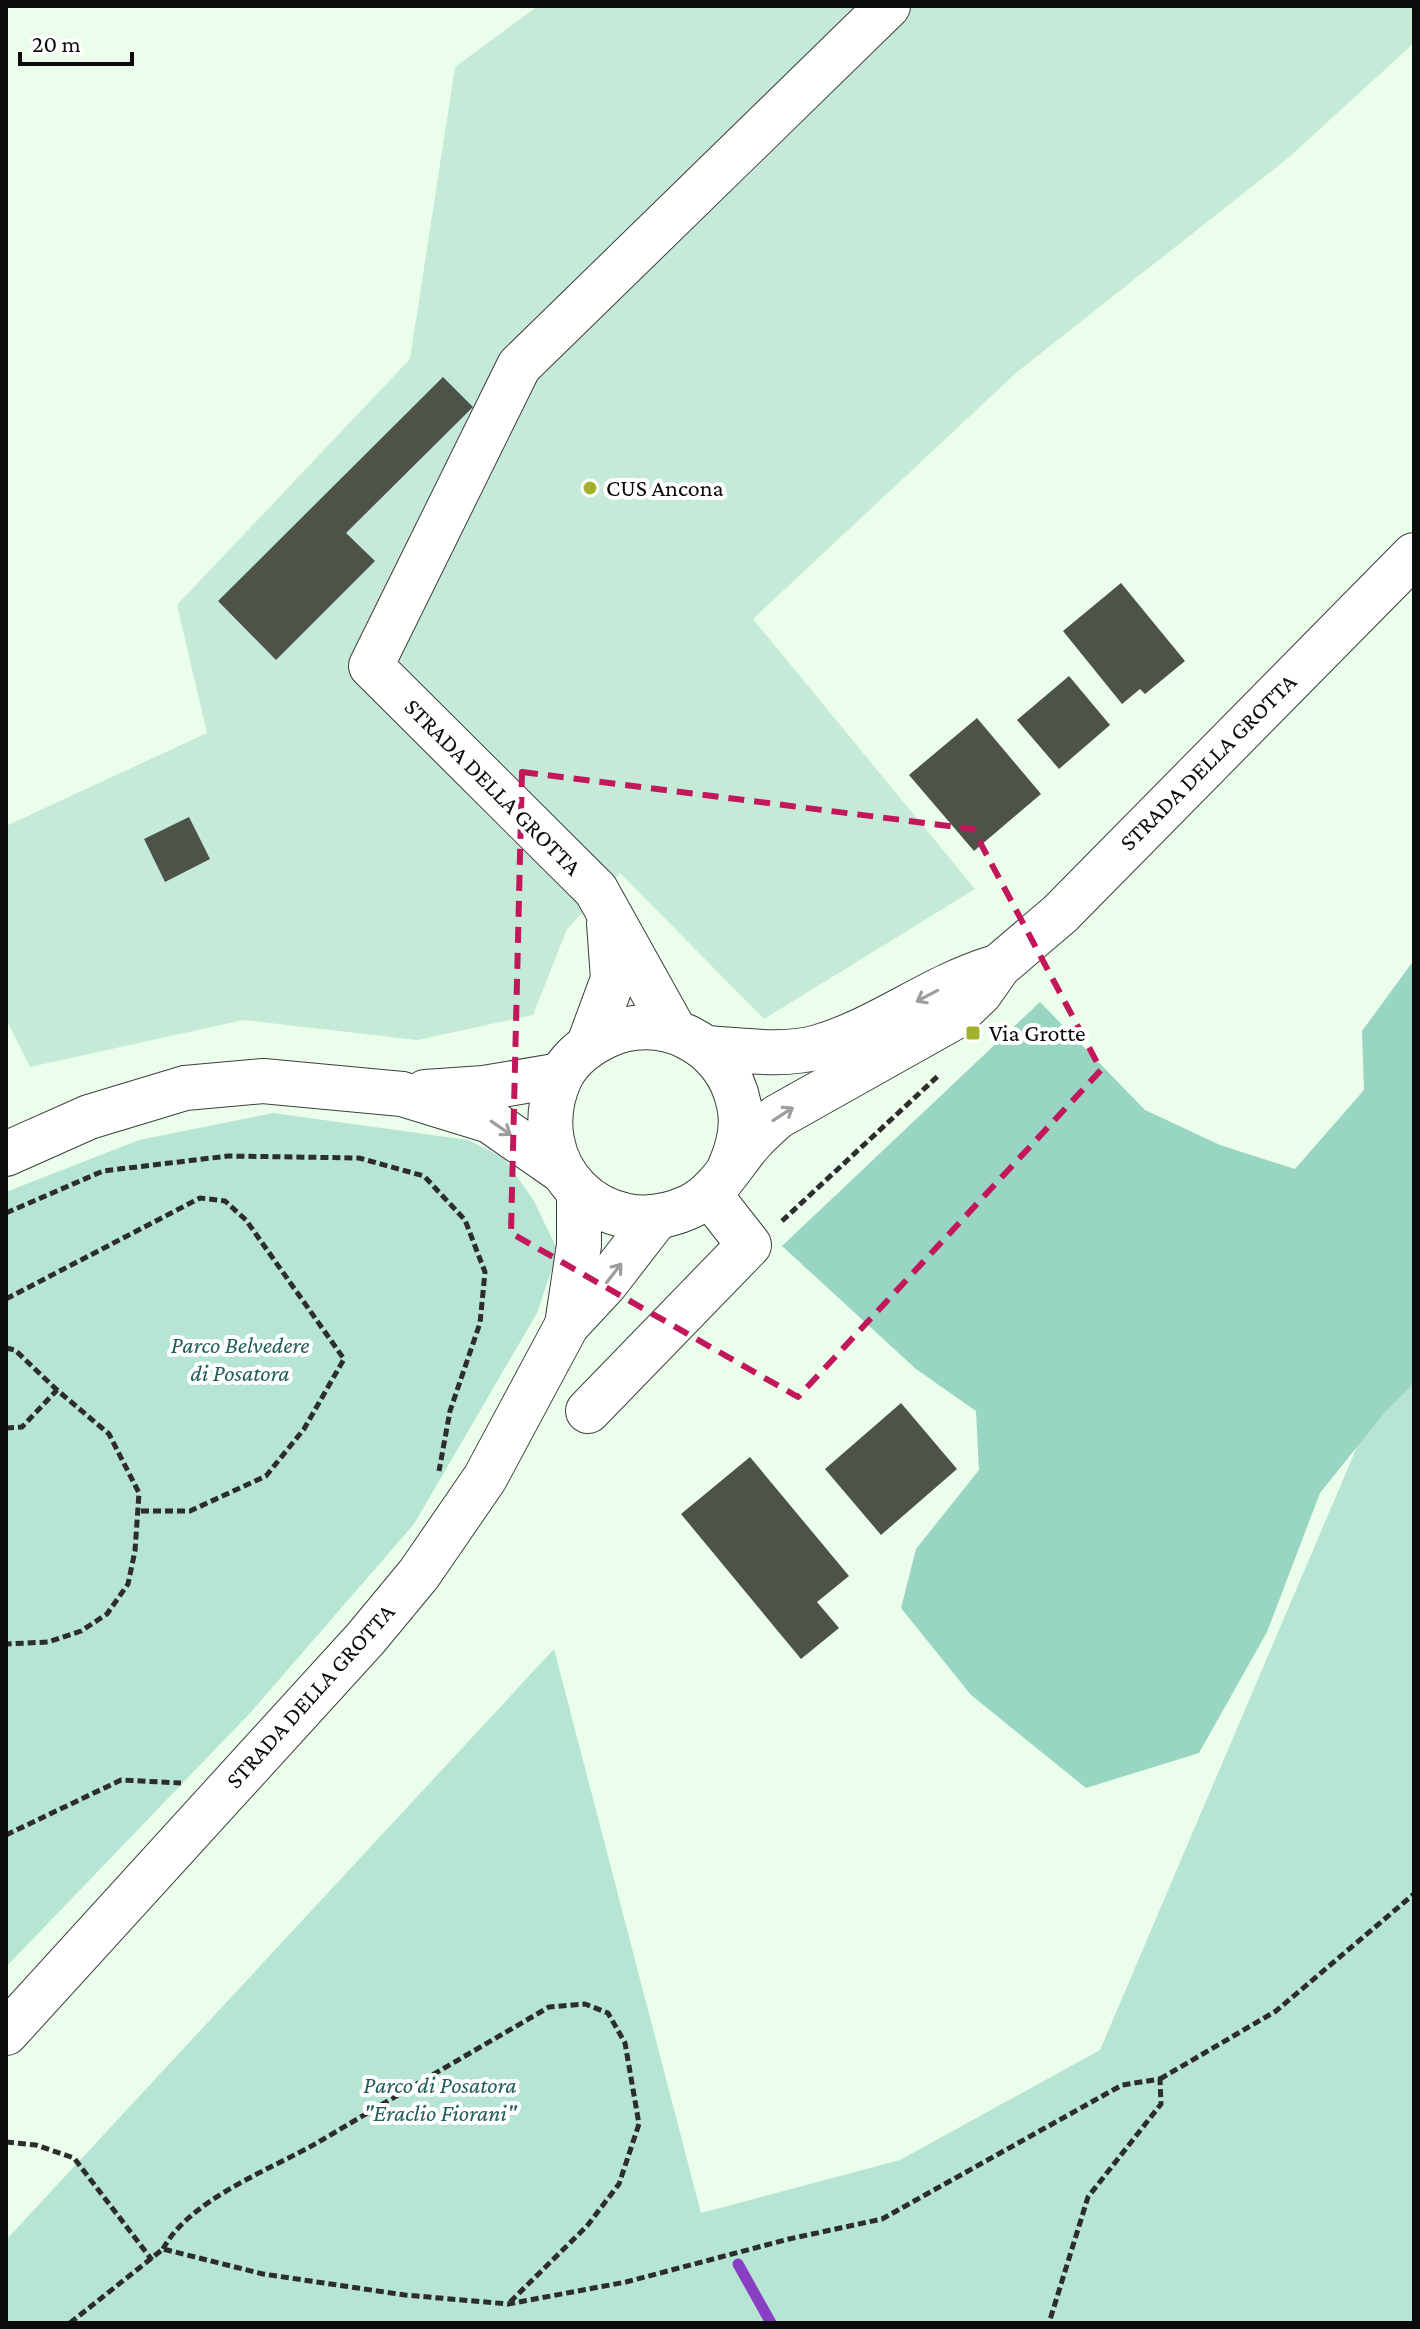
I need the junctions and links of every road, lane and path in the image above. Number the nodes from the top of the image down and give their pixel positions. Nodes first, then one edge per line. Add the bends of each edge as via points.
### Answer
1 (888, 6) edge
2 (1414, 555) edge
3 (608, 913) junction
4 (999, 966) junction
5 (690, 1039) junction
6 (575, 1059) junction
7 (943, 1071) dead end
8 (402, 1094) junction
9 (6, 1154) edge
10 (719, 1181) junction
11 (571, 1182) junction
12 (6, 1213) edge
13 (657, 1217) junction
14 (749, 1245) junction
15 (6, 1299) edge
16 (567, 1325) junction
17 (6, 1348) edge
18 (57, 1390) junction
19 (588, 1411) dead end
20 (6, 1428) edge
21 (436, 1485) dead end
22 (138, 1511) junction
23 (6, 1644) edge
24 (230, 1785) junction
25 (6, 1835) edge
26 (1414, 1894) edge
27 (6, 2033) edge
28 (1160, 2079) junction
29 (6, 2142) edge
30 (163, 2249) junction
31 (152, 2260) junction
32 (508, 2304) junction
33 (70, 2323) edge
34 (1049, 2323) edge

1 - 3 street, STRADA DELLA GROTTA via 519,366 371,666 596,890
2 - 4 street, STRADA DELLA GROTTA via 1060,914
3 - 5 street, STRADA DELLA GROTTA
3 - 6 street, STRADA DELLA GROTTA via 613,979
4 -> 5 street, STRADA DELLA GROTTA via 815,1048 775,1052
10 -> 4 street, STRADA DELLA GROTTA via 777,1117 955,1017
5 - 6 street, STRADA DELLA GROTTA via 634,1027 617,1031
5 - 10 street, STRADA DELLA GROTTA via 730,1077 740,1105 740,1137
6 - 8 street via 484,1088
6 - 11 street, STRADA DELLA GROTTA via 551,1105 549,1127
7 - 14 path via 774,1228
8 - 9 street via 263,1081 185,1088 89,1117
8 -> 11 street via 490,1121
10 - 13 street, STRADA DELLA GROTTA via 693,1206
10 - 14 street
11 - 13 street, STRADA DELLA GROTTA via 596,1205 623,1216
11 - 16 street, STRADA DELLA GROTTA via 579,1245
12 - 21 path via 103,1171 228,1156 359,1158 424,1176 465,1220 485,1272 480,1323 450,1411
16 -> 13 street, STRADA DELLA GROTTA
14 - 19 street
15 - 22 path via 200,1198 225,1201 246,1220 344,1359 304,1429 266,1476 190,1511
16 - 24 street, STRADA DELLA GROTTA via 485,1478 419,1574
17 - 18 path via 15,1350
18 - 20 path via 22,1427
18 - 22 path via 109,1434 139,1493
22 - 23 path via 128,1584 107,1614 81,1631 48,1642
24 - 25 path via 121,1780
24 - 27 street, STRADA DELLA GROTTA
26 - 28 path via 1276,2011
28 - 32 path via 1122,2085 882,2219 626,2282
28 - 34 path via 1161,2104 1088,2197
29 - 31 path via 74,2158
30 - 31 path
30 - 32 path via 263,2274
30 - 32 path via 170,2235 212,2200 549,2007 585,2004 608,2013 625,2043 639,2124 619,2184 587,2226
31 - 33 path

